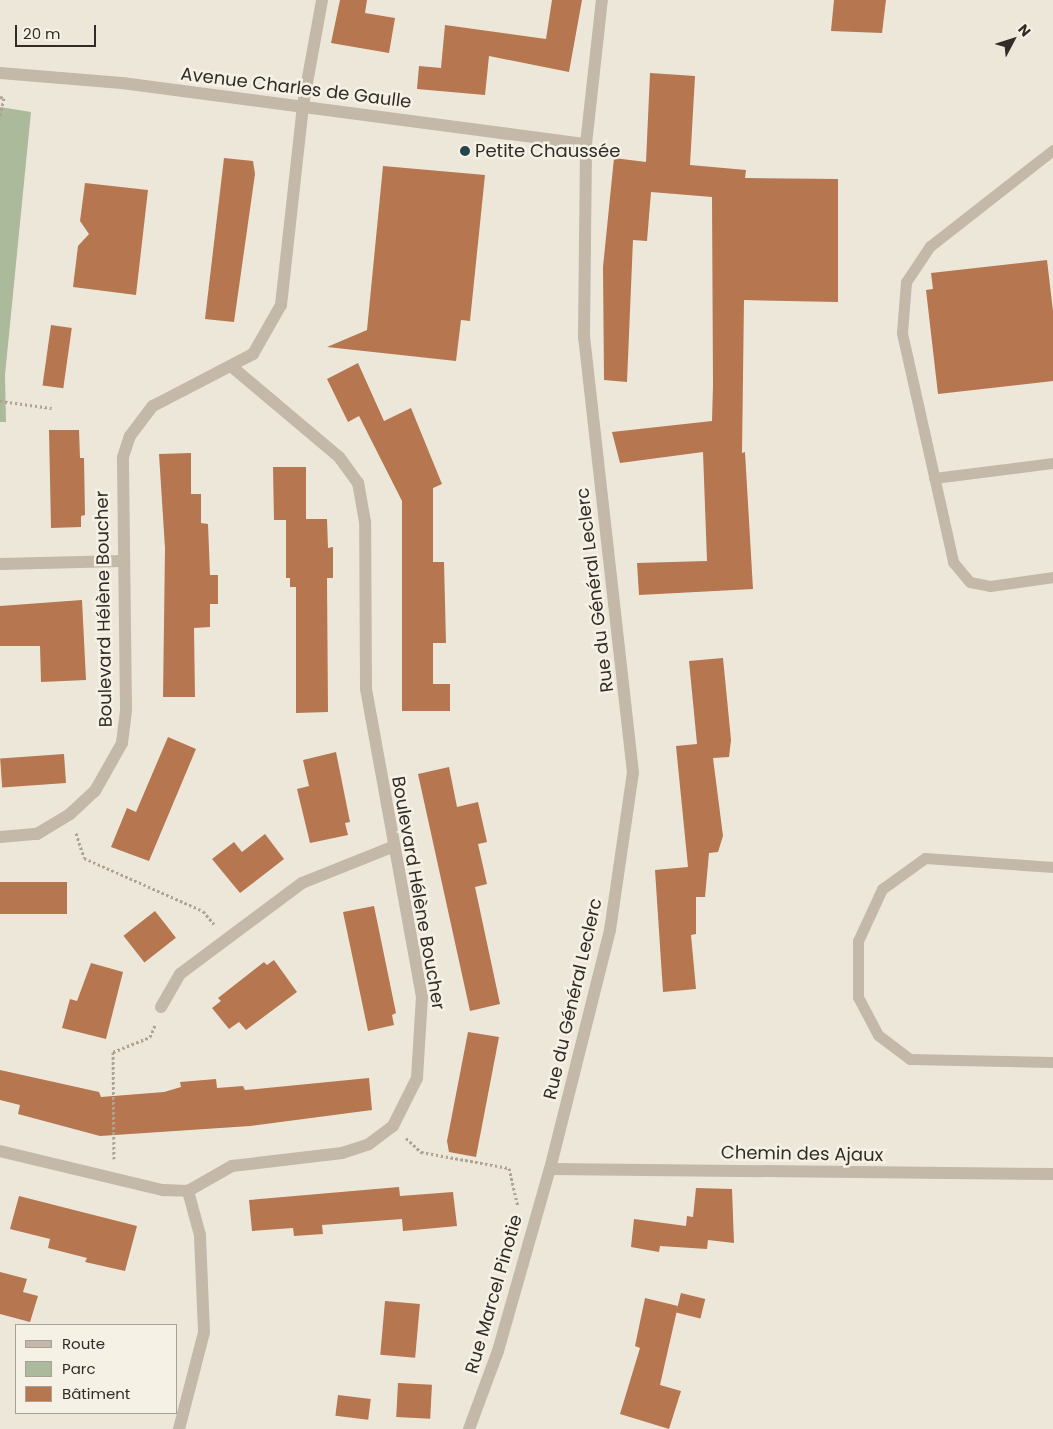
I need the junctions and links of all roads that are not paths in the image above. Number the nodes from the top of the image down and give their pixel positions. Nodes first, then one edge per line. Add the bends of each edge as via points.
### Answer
1 (322, 0) edge
2 (602, 0) edge
3 (0, 73) edge
4 (303, 105) junction
5 (586, 144) junction
6 (1051, 153) edge
7 (231, 366) junction
8 (1053, 463) edge
9 (934, 478) junction
10 (122, 561) junction
11 (0, 564) edge
12 (1053, 577) edge
13 (0, 837) edge
14 (392, 847) junction
15 (1053, 867) edge
16 (161, 1007) road end
17 (1053, 1062) edge
18 (0, 1151) edge
19 (550, 1169) junction
20 (1053, 1174) edge
21 (188, 1191) junction
22 (179, 1429) edge
23 (469, 1429) edge

1 - 4 street, Boulevard Hélène Boucher
2 - 5 street, Rue du Général Leclerc
3 - 4 street, Avenue Charles de Gaulle
4 - 5 street, Avenue Charles de Gaulle
4 - 7 street, Boulevard Hélène Boucher via 281,304 253,354
5 - 19 street, Rue du Général Leclerc via 584,338 633,773 610,930
6 - 9 lane via 930,246 906,282 902,333
7 - 10 street, Boulevard Hélène Boucher via 168,395 153,406 130,436 120,482
7 - 14 street, Boulevard Hélène Boucher via 339,457 358,483 365,522 366,689
8 - 9 lane
9 - 12 lane via 953,562 970,582 990,586
10 - 11 street
10 - 13 street, Boulevard Hélène Boucher via 126,709 122,744 95,791 70,814 37,834
14 - 16 street via 302,883 180,974
14 - 21 street, Boulevard Hélène Boucher via 422,997 423,1028 416,1078 393,1126 369,1144 342,1153 232,1166
15 - 17 lane via 925,858 882,889 858,941 858,997 878,1035 910,1059
18 - 21 street via 113,1179
19 - 20 street, Chemin des Ajaux
19 - 23 street, Rue Marcel Pinotie via 498,1351
21 - 22 street via 200,1235 204,1332

